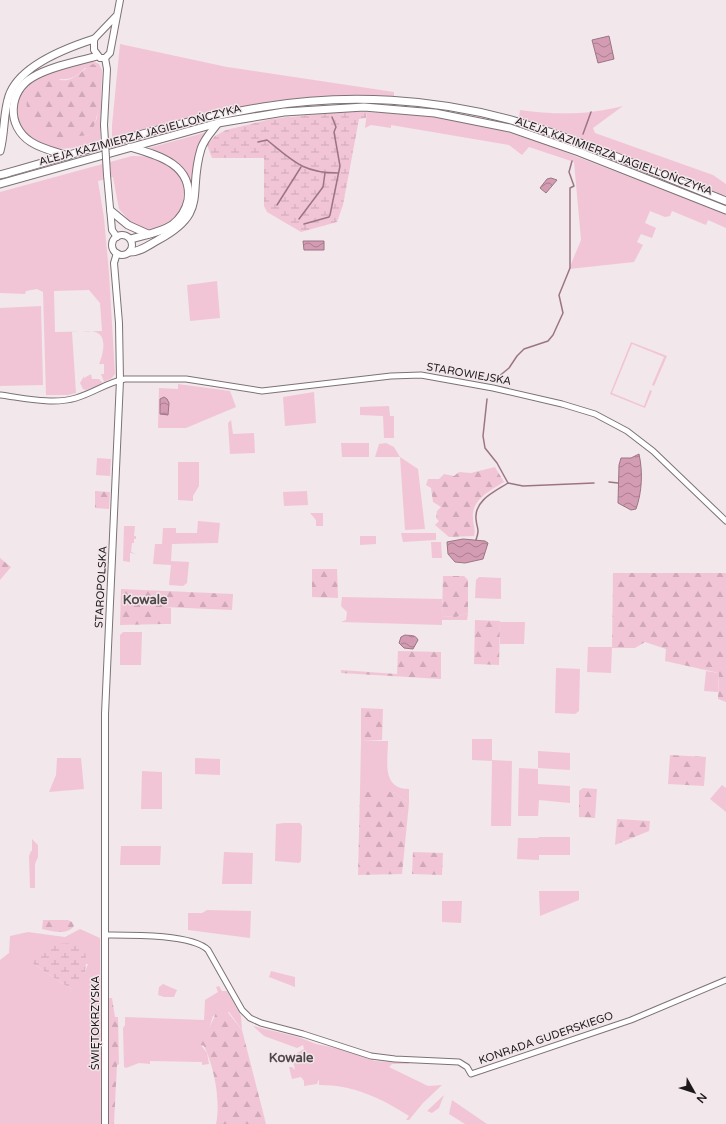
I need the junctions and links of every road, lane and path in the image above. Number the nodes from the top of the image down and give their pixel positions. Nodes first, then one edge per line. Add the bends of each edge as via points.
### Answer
1 (120, 0) edge
2 (116, 16) junction
3 (97, 37) junction
4 (111, 40) junction
5 (97, 56) junction
6 (105, 58) junction
7 (218, 123) junction
8 (130, 147) junction
9 (0, 151) edge
10 (68, 156) junction
11 (0, 175) edge
12 (0, 184) edge
13 (726, 201) edge
14 (726, 210) edge
15 (111, 211) junction
16 (148, 234) junction
17 (116, 237) junction
18 (131, 240) junction
19 (130, 252) junction
20 (117, 253) junction
21 (120, 380) junction
22 (0, 395) edge
23 (726, 521) edge
24 (106, 923) joint
25 (106, 935) junction
26 (726, 980) edge
27 (105, 1124) edge

1 - 2 main road
2 - 3 main road
2 - 4 main road
3 - 4 main road via 106,35
3 - 5 main road via 94,50
3 - 9 highway via 32,68 19,79 9,96
4 - 6 main road via 110,53
5 - 6 main road
5 - 10 highway via 36,75 22,86 15,98 15,123 24,136 38,146
6 - 15 main road, STAROPOLSKA, bridge via 107,69 104,125
7 - 8 highway, ALEJA KAZIMIERZA JAGIELLOŃCZYKA
7 - 14 highway, ALEJA KAZIMIERZA JAGIELLOŃCZYKA via 284,112 341,107 390,108 455,116 534,136
7 - 19 highway via 201,149 194,202 187,219 174,231 135,252
8 - 12 highway, ALEJA KAZIMIERZA JAGIELLOŃCZYKA
8 - 16 highway via 167,159 180,171 188,186 187,202 181,216 167,228
10 - 11 highway, ALEJA KAZIMIERZA JAGIELLOŃCZYKA
10 - 13 highway, ALEJA KAZIMIERZA JAGIELLOŃCZYKA via 187,123 263,107 325,100 410,102 486,114 518,122
15 - 16 highway via 128,225
15 - 17 main road, STAROPOLSKA via 112,230
16 - 18 highway
17 - 18 main road via 126,236
17 - 20 main road, STAROPOLSKA via 112,245
18 - 19 main road
19 - 20 main road via 124,255
20 - 21 main road, STAROPOLSKA via 114,263
21 - 22 street via 77,398 65,400
21 - 23 street, STAROWIEJSKA via 186,379 255,391 270,391 373,377 421,375 524,395 583,410 627,431 653,451
21 - 24 main road, STAROPOLSKA via 106,691
24 - 25 main road, ŚWIĘTOKRZYSKA
25 - 26 street, KONRADA GUDERSKIEGO via 173,938 200,943 208,950 242,1010 250,1018 261,1023 377,1058 459,1062 465,1065 471,1074 631,1020
25 - 27 main road, ŚWIĘTOKRZYSKA

